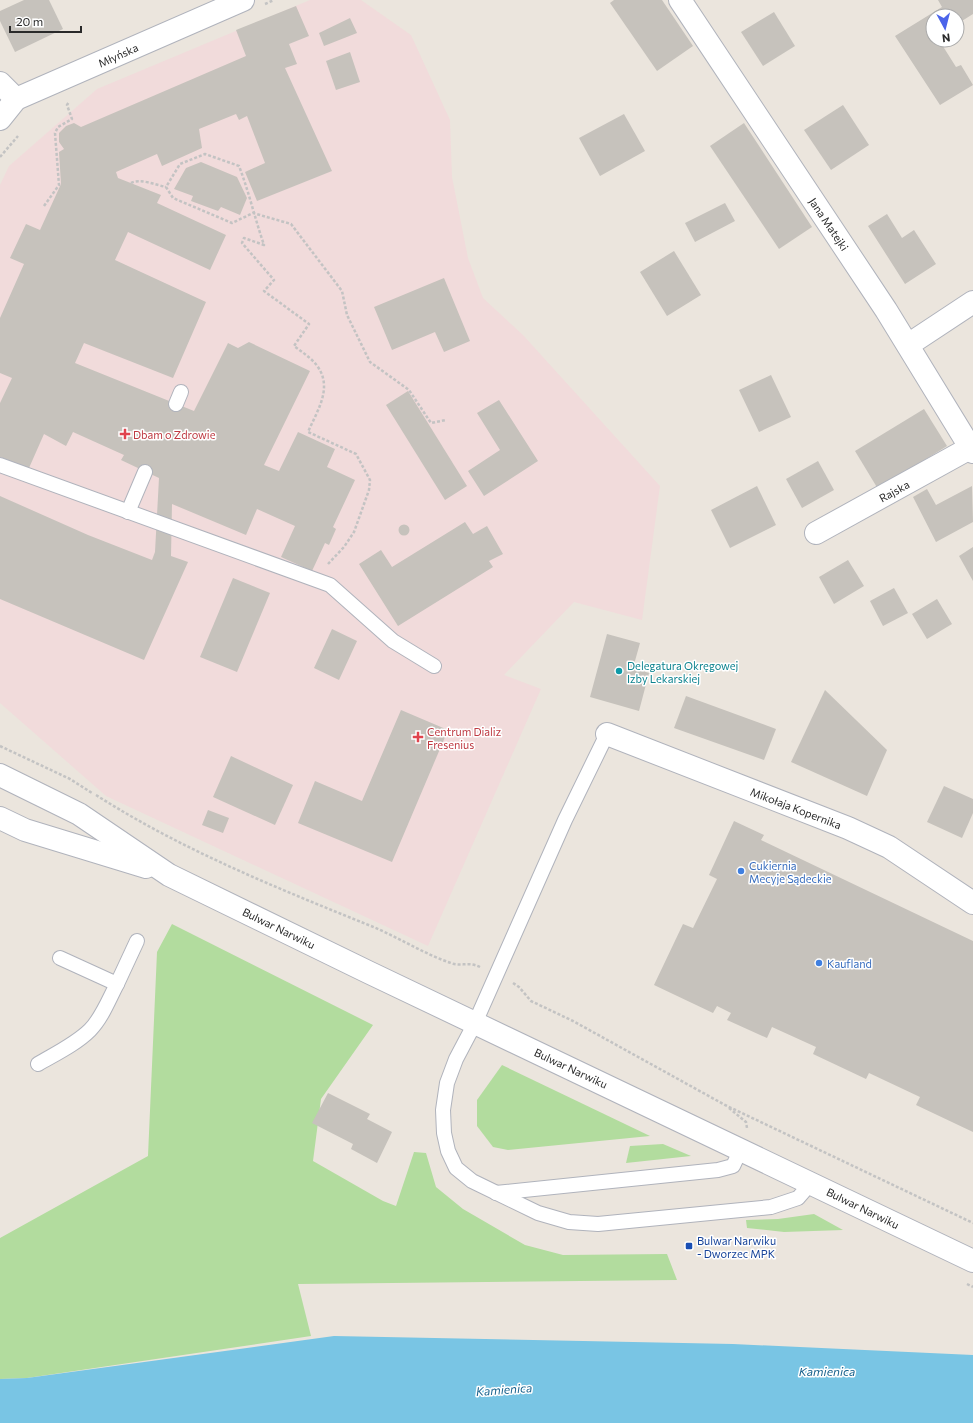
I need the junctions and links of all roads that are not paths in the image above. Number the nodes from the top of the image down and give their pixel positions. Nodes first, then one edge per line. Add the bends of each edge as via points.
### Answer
1 (243, 0) edge
2 (680, 0) edge
3 (0, 83) edge
4 (16, 99) junction
5 (0, 119) edge
6 (973, 302) edge
7 (908, 346) junction
8 (972, 450) edge
9 (0, 465) edge
10 (145, 472) dead end
11 (128, 512) junction
12 (816, 534) dead end
13 (434, 666) dead end
14 (607, 734) joint
15 (0, 775) edge
16 (0, 818) edge
17 (169, 874) junction
18 (973, 903) edge
19 (137, 941) dead end
20 (60, 958) dead end
21 (117, 984) junction
22 (475, 1023) junction
23 (38, 1064) dead end
24 (741, 1149) junction
25 (811, 1183) junction
26 (495, 1193) junction
27 (973, 1261) edge

1 - 4 street, Młyńska
2 - 7 street, Jana Matejki
3 - 4 street
4 - 5 street, Młyńska
6 - 7 street
7 - 8 street, Jana Matejki
8 - 12 street, Rajska
9 - 11 lane
10 - 11 lane
11 - 13 lane via 330,585 393,641
14 - 18 street, Mikołaja Kopernika via 855,831 889,847
14 - 22 lane via 547,859
15 - 17 street, Bulwar Narwiku via 79,814
16 - 17 street, Bulwar Narwiku via 25,830
17 - 22 street, Bulwar Narwiku
19 - 21 lane
20 - 21 lane
21 - 23 lane via 104,1011 90,1030
22 - 24 street, Bulwar Narwiku
22 - 26 lane via 456,1059 448,1083 442,1110 444,1132 448,1151 456,1168 472,1181
24 - 25 street, Bulwar Narwiku
24 - 26 lane via 733,1166 718,1170
25 - 26 lane via 798,1198 771,1207 598,1224 568,1222 538,1213
25 - 27 street, Bulwar Narwiku

